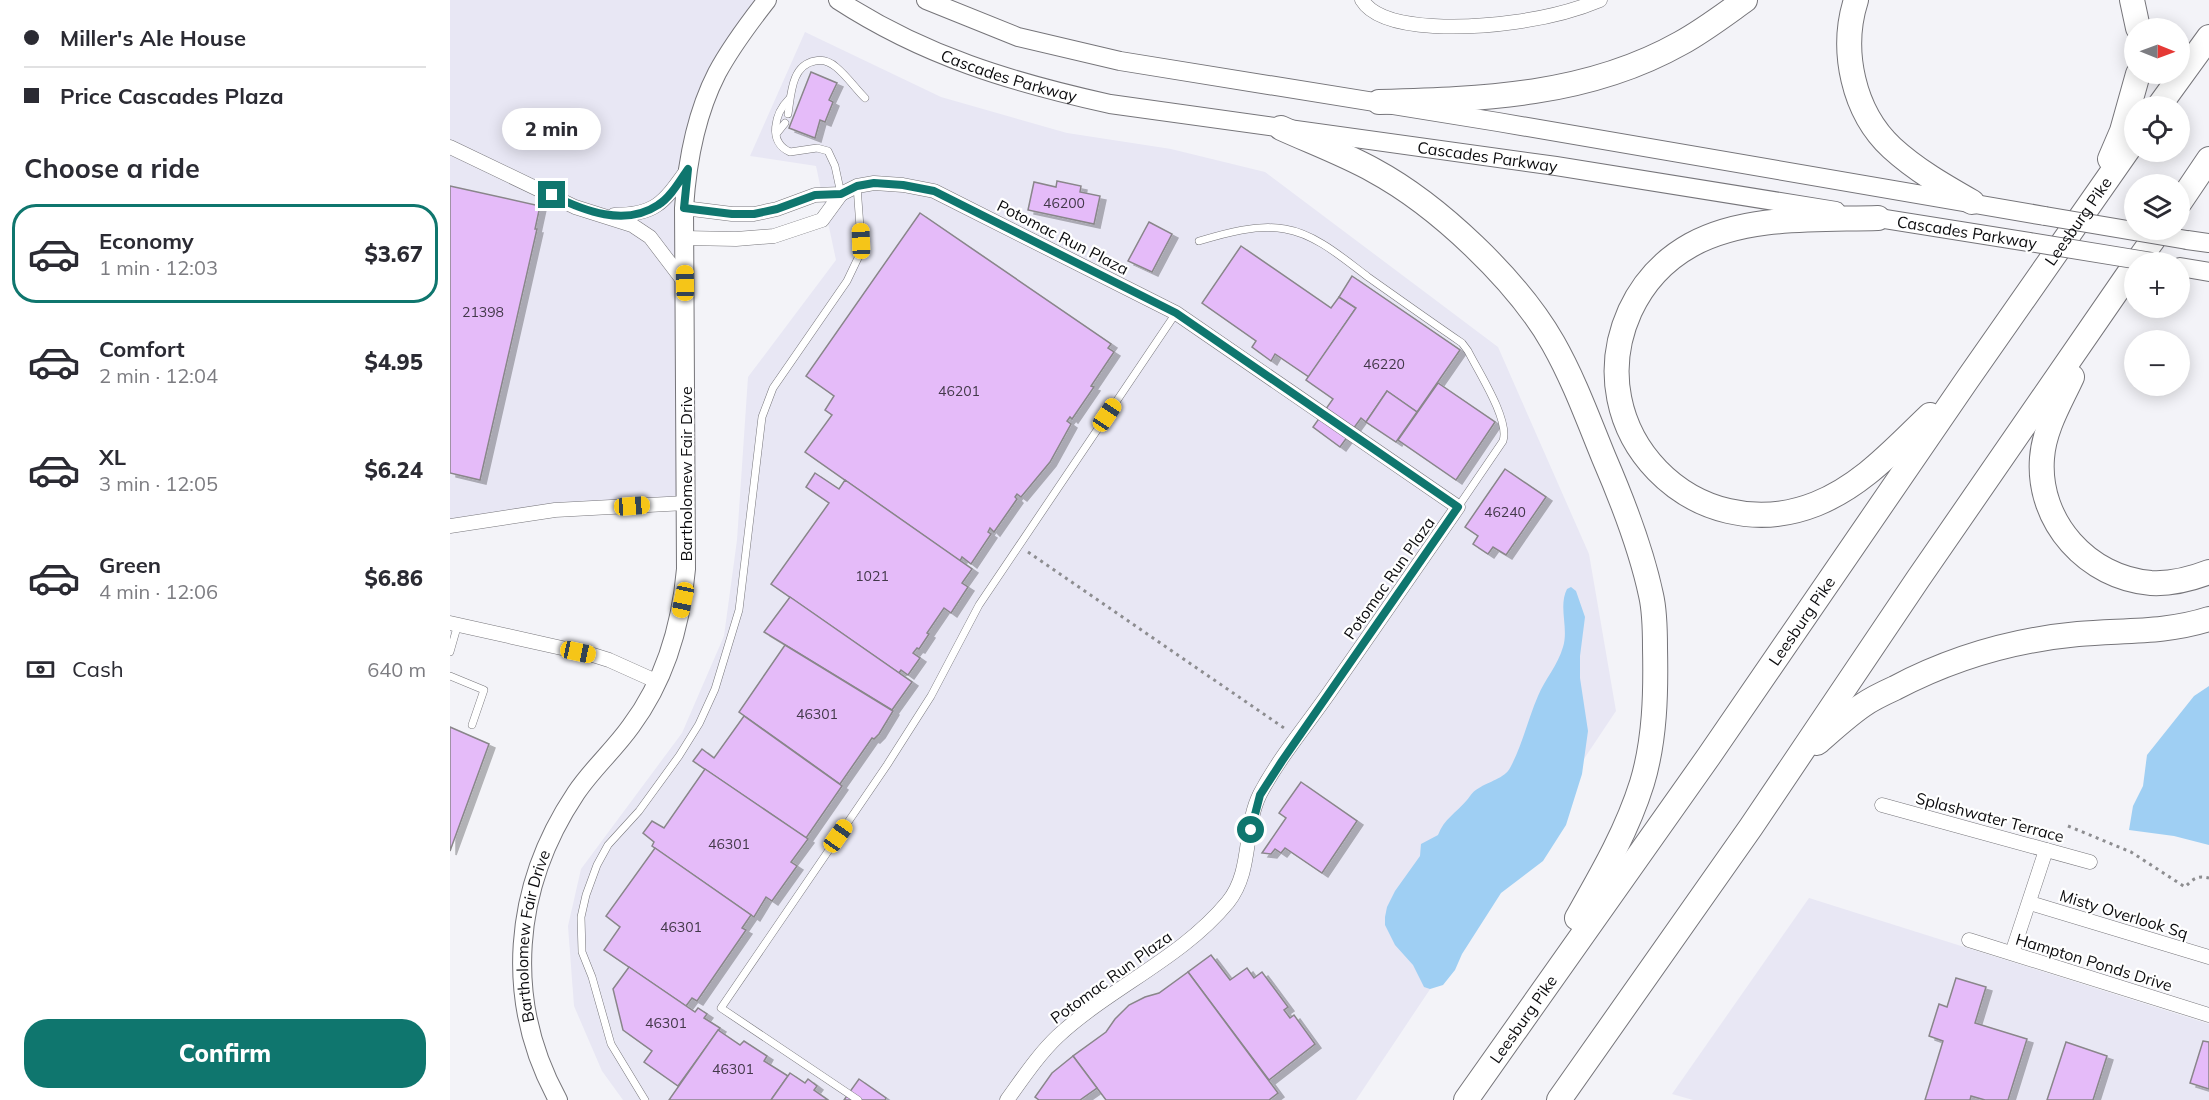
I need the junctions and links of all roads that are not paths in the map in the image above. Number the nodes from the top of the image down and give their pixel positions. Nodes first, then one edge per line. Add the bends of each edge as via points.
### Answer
1 (767, 0) edge
2 (838, 0) edge
3 (926, 0) edge
4 (1362, 0) edge
5 (1600, 0) edge
6 (1745, 0) edge
7 (1856, 0) edge
8 (2132, 0) edge
9 (2136, 18) edge
10 (2209, 37) edge
11 (2135, 84) edge
12 (2166, 96) edge
13 (865, 98) dead end
14 (789, 99) junction
15 (1378, 102) junction
16 (788, 114) dead end
17 (784, 123) dead end
18 (1281, 128) junction
19 (777, 132) junction
20 (450, 147) edge
21 (2124, 155) edge
22 (2209, 159) edge
23 (688, 169) junction
24 (857, 186) junction
25 (2190, 187) edge
26 (841, 194) junction
27 (2092, 200) junction
28 (1972, 202) junction
29 (684, 208) junction
30 (603, 215) junction
31 (1878, 218) junction
32 (684, 237) junction
33 (1199, 241) dead end
34 (2209, 243) edge
35 (2124, 257) edge
36 (2190, 269) edge
37 (2209, 272) edge
38 (2124, 281) edge
39 (685, 283) junction
40 (1176, 313) junction
41 (2101, 314) junction
42 (1967, 380) junction
43 (686, 503) junction
44 (1458, 507) junction
45 (450, 526) edge
46 (2209, 572) edge
47 (2209, 619) edge
48 (454, 623) edge
49 (450, 652) edge
50 (450, 676) edge
51 (658, 682) junction
52 (472, 725) dead end
53 (1882, 805) dead end
54 (1751, 827) junction
55 (2046, 850) junction
56 (2090, 862) dead end
57 (2030, 903) junction
58 (1969, 940) dead end
59 (2012, 953) junction
60 (2209, 957) edge
61 (2209, 1015) edge
62 (1514, 1031) junction
63 (558, 1100) edge
64 (645, 1100) edge
65 (858, 1100) edge
66 (1007, 1100) edge
67 (1466, 1100) edge
68 (1559, 1100) edge

1 - 23 main road, Bartholomew Fair Drive via 717,73 698,123
2 - 18 main road, Cascades Parkway via 912,41 976,69 1031,86 1110,104
3 - 15 main road, Cascades Parkway via 985,25 1063,49
4 - 5 street via 1378,15 1393,20 1449,26 1516,22
6 - 15 highway via 1679,44 1590,80 1507,96
7 - 28 highway via 1850,25 1850,58 1857,91 1871,122 1892,148
8 - 9 highway
10 - 12 highway
11 - 27 highway via 2122,130
13 - 14 lane via 836,66 819,60 809,62 797,72
14 - 16 lane
14 - 19 lane via 775,123
15 - 28 main road, Cascades Parkway
17 - 19 lane
18 - 31 main road, Cascades Parkway via 1556,166
18 - 62 highway via 1374,170 1402,188 1480,252 1526,301 1570,375 1621,499 1652,597 1656,681 1643,781 1616,848
19 - 26 lane via 779,144 786,151 817,148 828,152
20 - 30 street via 575,207
21 - 27 highway, Leesburg Pike
22 - 25 highway
23 - 29 main road, Bartholomew Fair Drive
23 - 30 street via 659,204 637,215
24 - 26 street, Potomac Run Plaza
24 - 40 street, Potomac Run Plaza via 896,184 946,196
24 - 64 lane via 861,241 858,258 847,281 773,388 762,417 739,610 715,689 679,756 597,864 586,895 582,952 611,1044
26 - 29 street, Potomac Run Plaza via 815,195 754,214
26 - 32 street, Potomac Run Plaza via 822,220 774,237
27 - 42 highway, Leesburg Pike
28 - 34 main road, Cascades Parkway, bridge
29 - 32 main road, Bartholomew Fair Drive
30 - 39 street via 632,225 650,237
31 - 35 main road, Cascades Parkway, bridge
31 - 42 highway via 1776,221 1728,230 1691,245 1664,264 1633,304 1618,352 1620,402 1631,434 1660,475 1702,502 1734,513 1785,513 1817,504 1864,478
32 - 39 main road, Bartholomew Fair Drive
33 - 44 lane via 1260,228 1298,232 1336,254 1462,343 1505,428 1503,441
36 - 37 main road
38 - 41 highway
39 - 43 main road, Bartholomew Fair Drive
40 - 44 street, Potomac Run Plaza
40 - 65 lane via 979,605 919,715 721,1008
41 - 46 highway via 2044,443 2042,477 2050,510 2081,554 2117,575 2151,583
41 - 54 highway
42 - 62 highway, Leesburg Pike
43 - 45 street via 555,510
43 - 51 main road, Bartholomew Fair Drive via 683,600 668,661
44 - 66 street, Potomac Run Plaza via 1260,795 1243,869 1228,902 1196,935 1057,1037
47 - 54 highway via 2164,630 2028,641 1916,677 1863,705 1826,735 1790,770
48 - 49 lane
48 - 51 street via 593,655
50 - 52 lane via 484,690
51 - 63 main road, Bartholomew Fair Drive via 632,726 588,777 558,824 538,867 527,905 522,942 525,1006 541,1065
53 - 55 street, Splashwater Terrace
54 - 68 highway
55 - 56 street, Splashwater Terrace
55 - 57 street
57 - 59 street
57 - 60 street, Misty Overlook Sq
58 - 59 street, Hampton Ponds Drive
59 - 61 street, Hampton Ponds Drive
62 - 67 highway, Leesburg Pike

